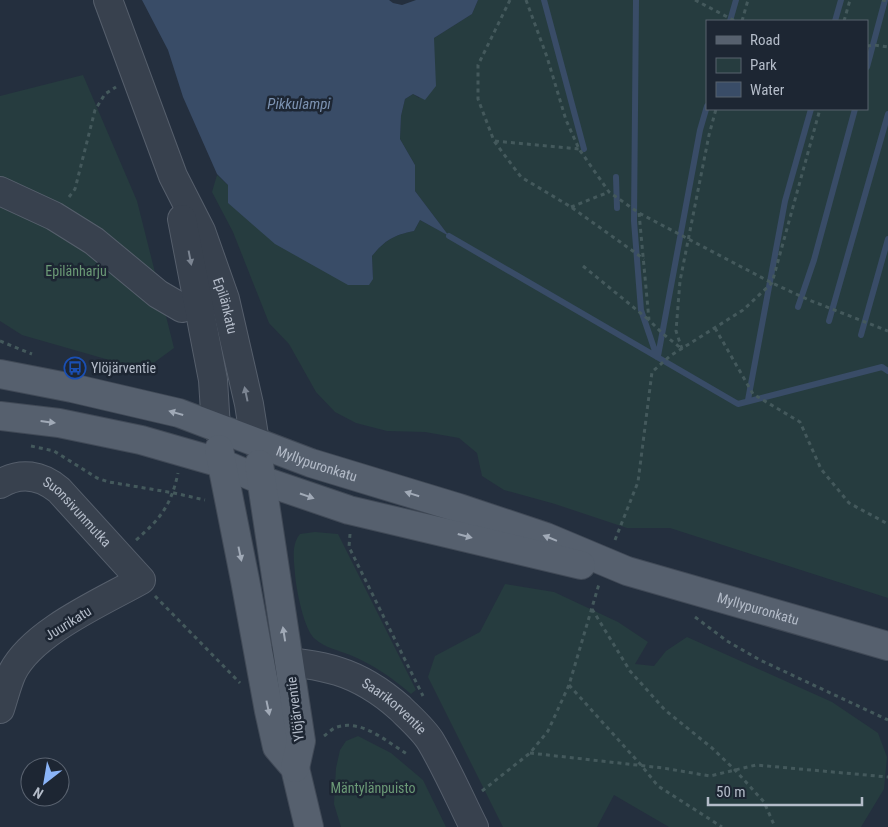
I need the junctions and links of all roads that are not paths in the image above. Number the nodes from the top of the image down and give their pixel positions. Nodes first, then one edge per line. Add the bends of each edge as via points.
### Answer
1 (108, 0) edge
2 (173, 176) junction
3 (0, 191) edge
4 (182, 308) dead end
5 (0, 374) edge
6 (0, 416) edge
7 (216, 428) junction
8 (255, 442) junction
9 (220, 464) junction
10 (261, 480) junction
11 (0, 484) edge
12 (605, 574) junction
13 (141, 580) joint
14 (888, 646) edge
15 (259, 660) junction
16 (289, 662) junction
17 (0, 709) edge
18 (295, 768) junction
19 (309, 827) edge
20 (474, 827) edge

1 - 2 street, Epilänkatu
2 -> 7 street, Epilänkatu via 213,380
8 -> 2 street, Epilänkatu via 225,299 201,231
3 - 4 street via 54,216 94,241 158,294
7 -> 5 main road, Myllypuronkatu via 179,413
6 -> 9 main road, Myllypuronkatu via 122,436
7 - 8 main road, Myllypuronkatu
7 - 9 main road, Ylöjärventie
8 - 10 main road, Ylöjärventie
12 -> 8 main road, Myllypuronkatu via 546,536 311,463
9 - 10 main road, Myllypuronkatu
9 -> 15 main road, Ylöjärventie
10 -> 12 main road, Myllypuronkatu via 349,510
16 -> 10 main road, Ylöjärventie
11 - 13 street, Suonsivunmutka via 7,479 28,476 51,483
12 - 14 main road, Myllypuronkatu
13 - 17 street, Juurikatu via 56,627 30,649 12,672
15 - 16 street, Saarikorventie
15 -> 18 main road, Ylöjärventie via 277,747
16 - 18 main road, Ylöjärventie via 301,741
16 - 20 street, Saarikorventie via 330,668 357,678 394,703 430,740
18 - 19 main road, Ylöjärventie

